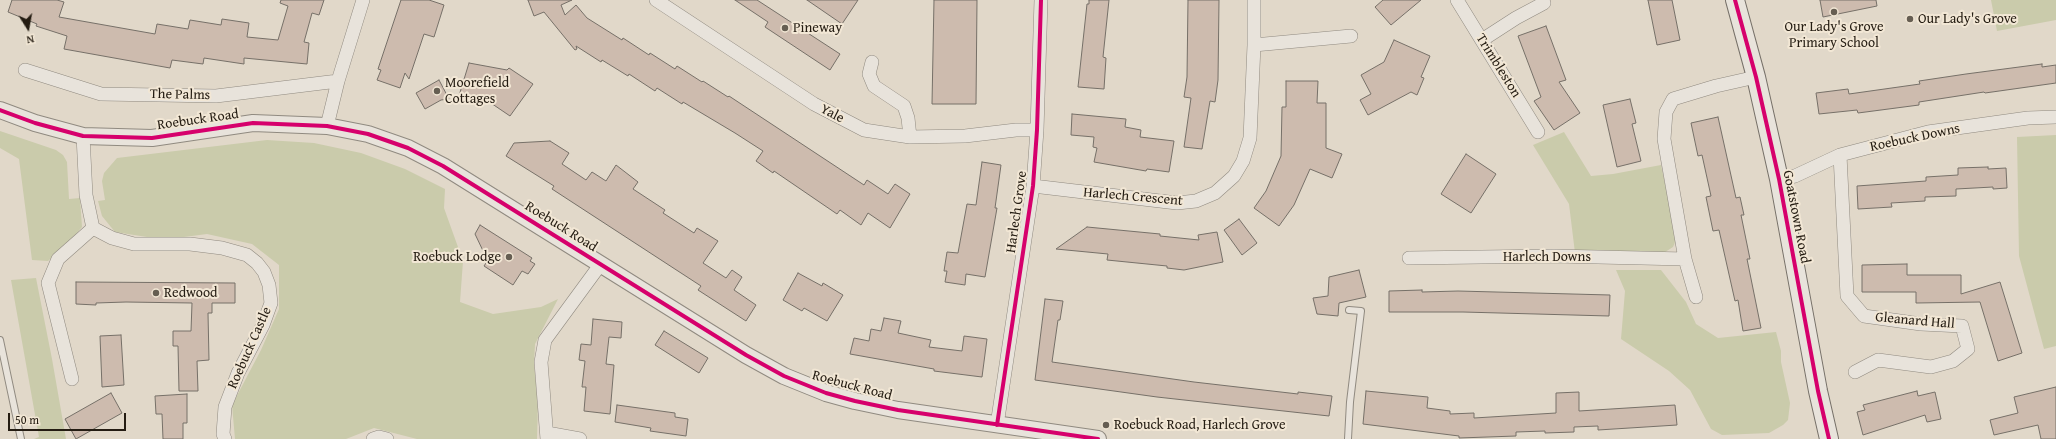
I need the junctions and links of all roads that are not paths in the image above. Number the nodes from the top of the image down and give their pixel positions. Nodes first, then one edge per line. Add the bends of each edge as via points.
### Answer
1 (363, 0) edge
2 (656, 0) edge
3 (1041, 0) edge
4 (1254, 0) edge
5 (1457, 0) edge
6 (1735, 0) edge
7 (1544, 3) dead end
8 (1351, 36) dead end
9 (1482, 40) junction
10 (1254, 45) junction
11 (872, 62) dead end
12 (25, 70) dead end
13 (1756, 77) junction
14 (338, 81) junction
15 (0, 110) edge
16 (2056, 117) edge
17 (327, 126) junction
18 (1037, 130) junction
19 (1538, 132) dead end
20 (83, 136) junction
21 (910, 137) junction
22 (1840, 155) junction
23 (1778, 179) junction
24 (1033, 186) junction
25 (93, 228) junction
26 (1409, 258) dead end
27 (1685, 259) junction
28 (600, 265) junction
29 (1696, 297) dead end
30 (1349, 310) dead end
31 (0, 340) edge
32 (1855, 372) dead end
33 (72, 379) dead end
34 (997, 425) junction
35 (547, 436) edge
36 (21, 439) edge
37 (225, 439) edge
38 (373, 439) edge
39 (387, 439) edge
40 (580, 439) edge
41 (1098, 439) edge
42 (1348, 439) edge
43 (1829, 439) edge

1 - 14 street
2 - 21 street, Yale via 814,104 864,130
3 - 18 street, Harlech Grove
4 - 10 street, Harlech Crescent
5 - 9 street, Trimbleston
6 - 13 main road, Goatstown Road
7 - 9 street
8 - 10 street
9 - 19 street, Trimbleston
10 - 24 street, Harlech Crescent via 1250,138 1244,161 1234,176 1215,193 1196,201 1177,203
11 - 21 street via 869,74 874,86 904,106
12 - 14 street, The Palms via 101,94 216,96
13 - 23 main road, Goatstown Road
13 - 27 street via 1673,100 1666,112 1664,139
14 - 17 street
15 - 20 street, Roebuck Road
16 - 22 street, Roebuck Downs via 2028,118 1928,132
17 - 20 street, Roebuck Road via 253,123 152,138
17 - 28 street, Roebuck Road via 368,134 420,154
18 - 21 street, Yale via 965,136
18 - 24 street, Harlech Grove
20 - 25 street via 86,194
22 - 23 street, Roebuck Downs via 1795,176
22 - 32 street, Gleanard Hall via 1847,296 1864,316 1921,324 1962,326 1968,350 1953,361 1931,367 1878,360
23 - 43 main road, Goatstown Road
24 - 34 street, Harlech Grove
25 - 33 street via 58,259 48,283
25 - 37 street, Roebuck Castle via 112,238 134,244 190,244 222,248 247,255 257,262 264,272 269,285 270,303 264,325 238,373 225,407
26 - 27 street, Harlech Downs via 1554,256
27 - 29 street
28 - 34 street, Roebuck Road via 784,376 862,402
28 - 35 street via 545,340 542,362
30 - 42 lane via 1361,311
31 - 36 lane
34 - 41 street, Roebuck Road
35 - 40 street
38 - 39 street

